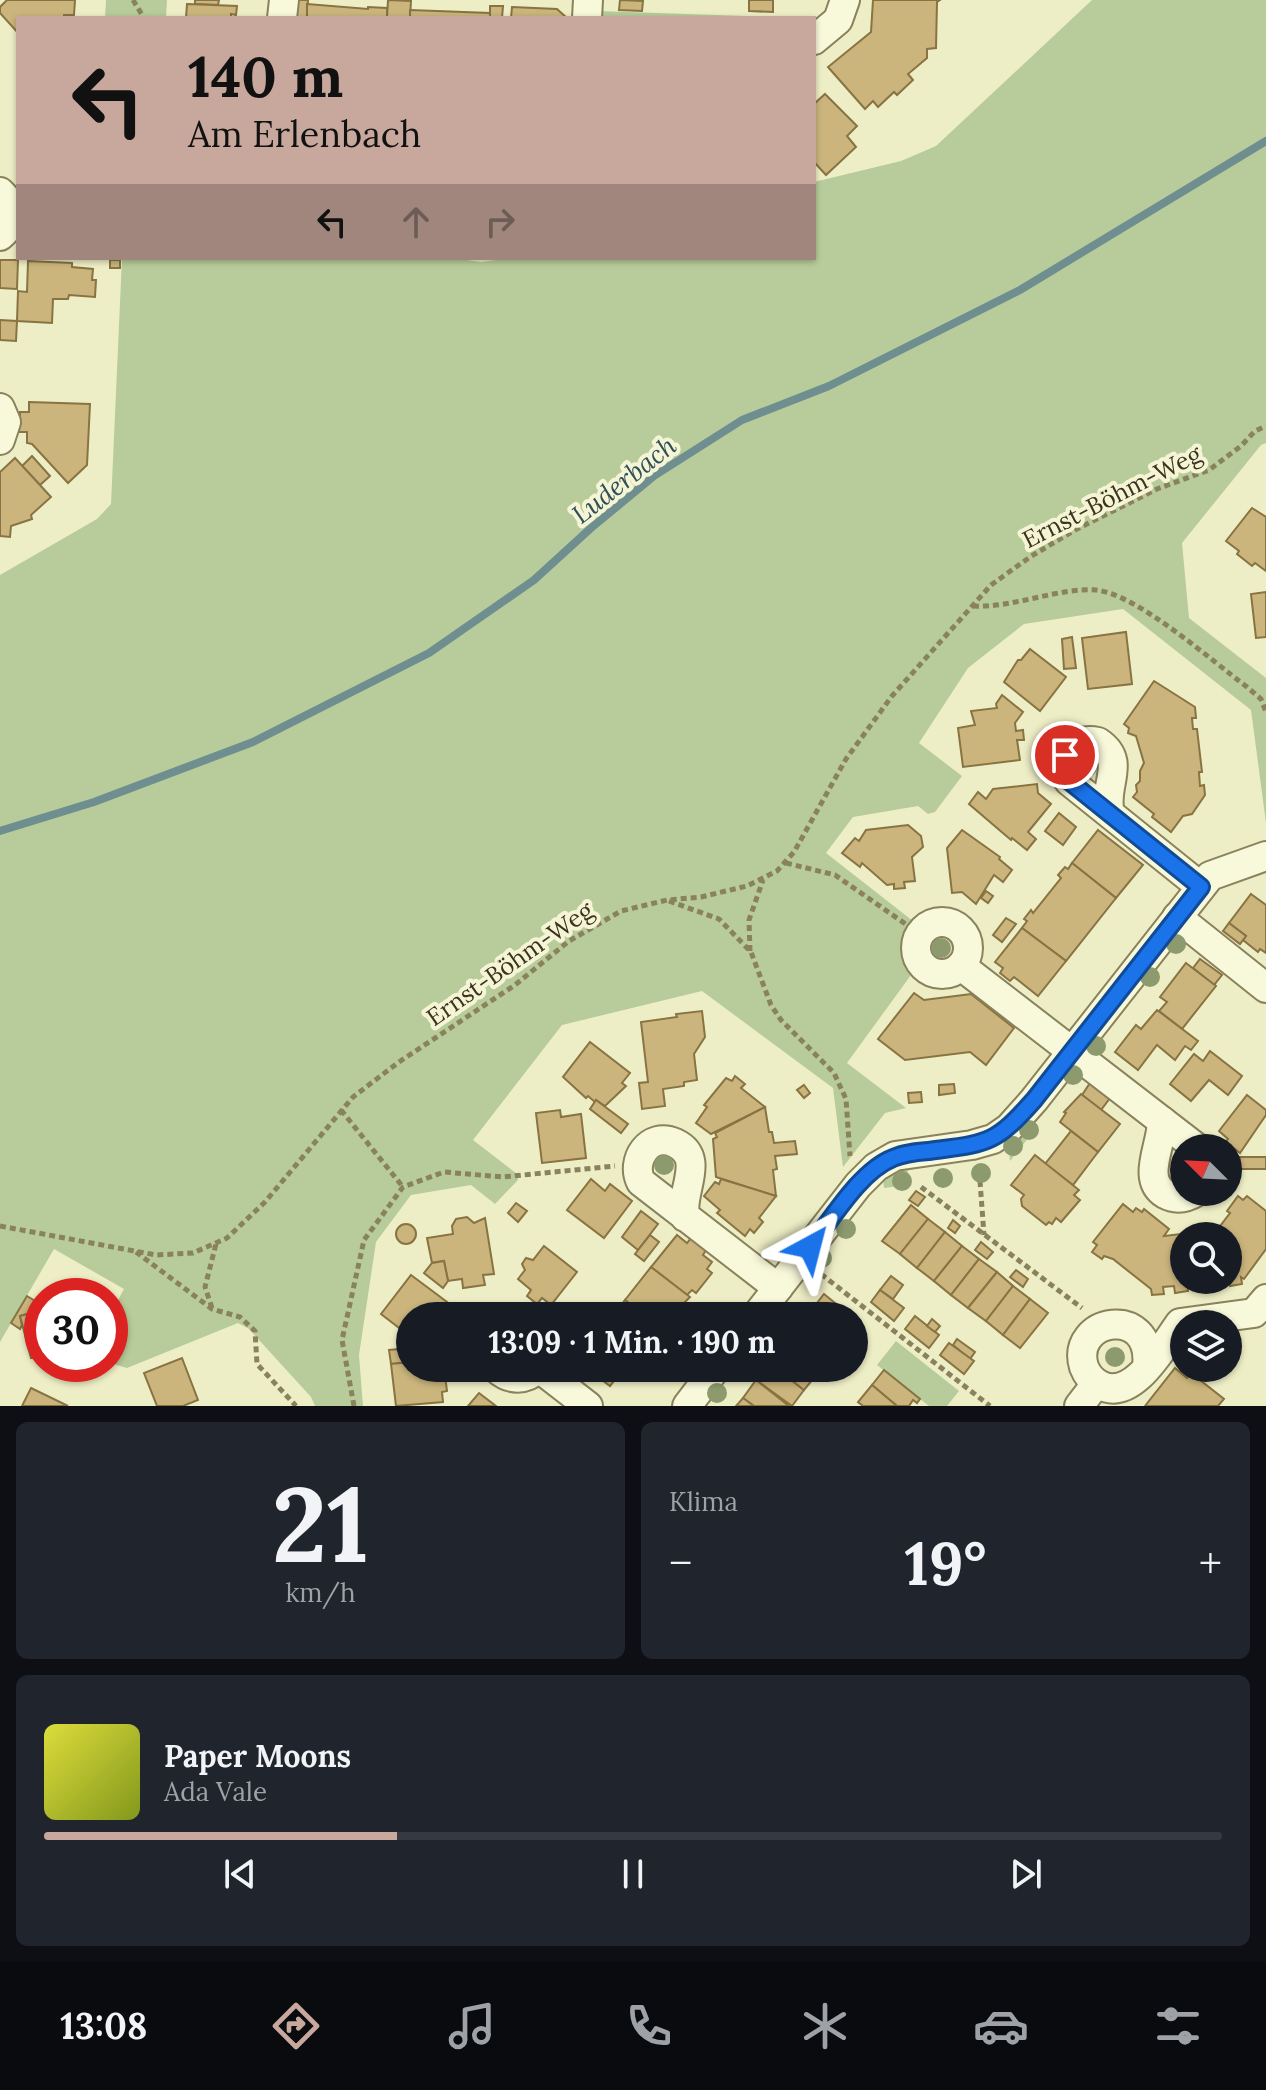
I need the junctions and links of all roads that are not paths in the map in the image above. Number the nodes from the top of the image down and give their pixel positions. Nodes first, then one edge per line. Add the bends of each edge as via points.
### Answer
1 (845, 0) edge
2 (816, 38) edge
3 (0, 192) edge
4 (0, 236) edge
5 (0, 408) edge
6 (0, 440) edge
7 (1110, 814) dead end
8 (1266, 856) edge
9 (1201, 887) junction
10 (1177, 917) junction
11 (920, 934) road end
12 (1266, 988) edge
13 (1072, 1051) junction
14 (1162, 1121) junction
15 (1179, 1134) edge
16 (1170, 1196) edge
17 (685, 1217) junction
18 (778, 1288) junction
19 (1266, 1299) edge
20 (767, 1302) edge
21 (1147, 1367) junction
22 (557, 1382) edge
23 (705, 1382) edge
24 (1088, 1395) edge
25 (588, 1406) edge
26 (687, 1406) edge

1 - 2 street via 838,20
3 - 4 street via 12,217
5 - 6 street via 6,422
7 - 9 street
8 - 9 street via 1215,873
9 - 10 street
10 - 12 street
10 - 13 street
11 - 13 street via 937,922 956,926 968,945 961,966
13 - 14 street
13 - 18 street via 1009,1128 993,1139 895,1156 876,1167
14 - 15 street
14 - 16 street via 1152,1173
17 - 17 street via 683,1200 692,1168 685,1150 657,1141 641,1153 641,1182
17 - 18 street
18 - 20 street
19 - 21 street via 1254,1313 1180,1323
21 - 24 street via 1124,1388
21 - 24 street via 1141,1335 1120,1324 1106,1325 1094,1331 1083,1355
22 - 25 street
23 - 26 street

